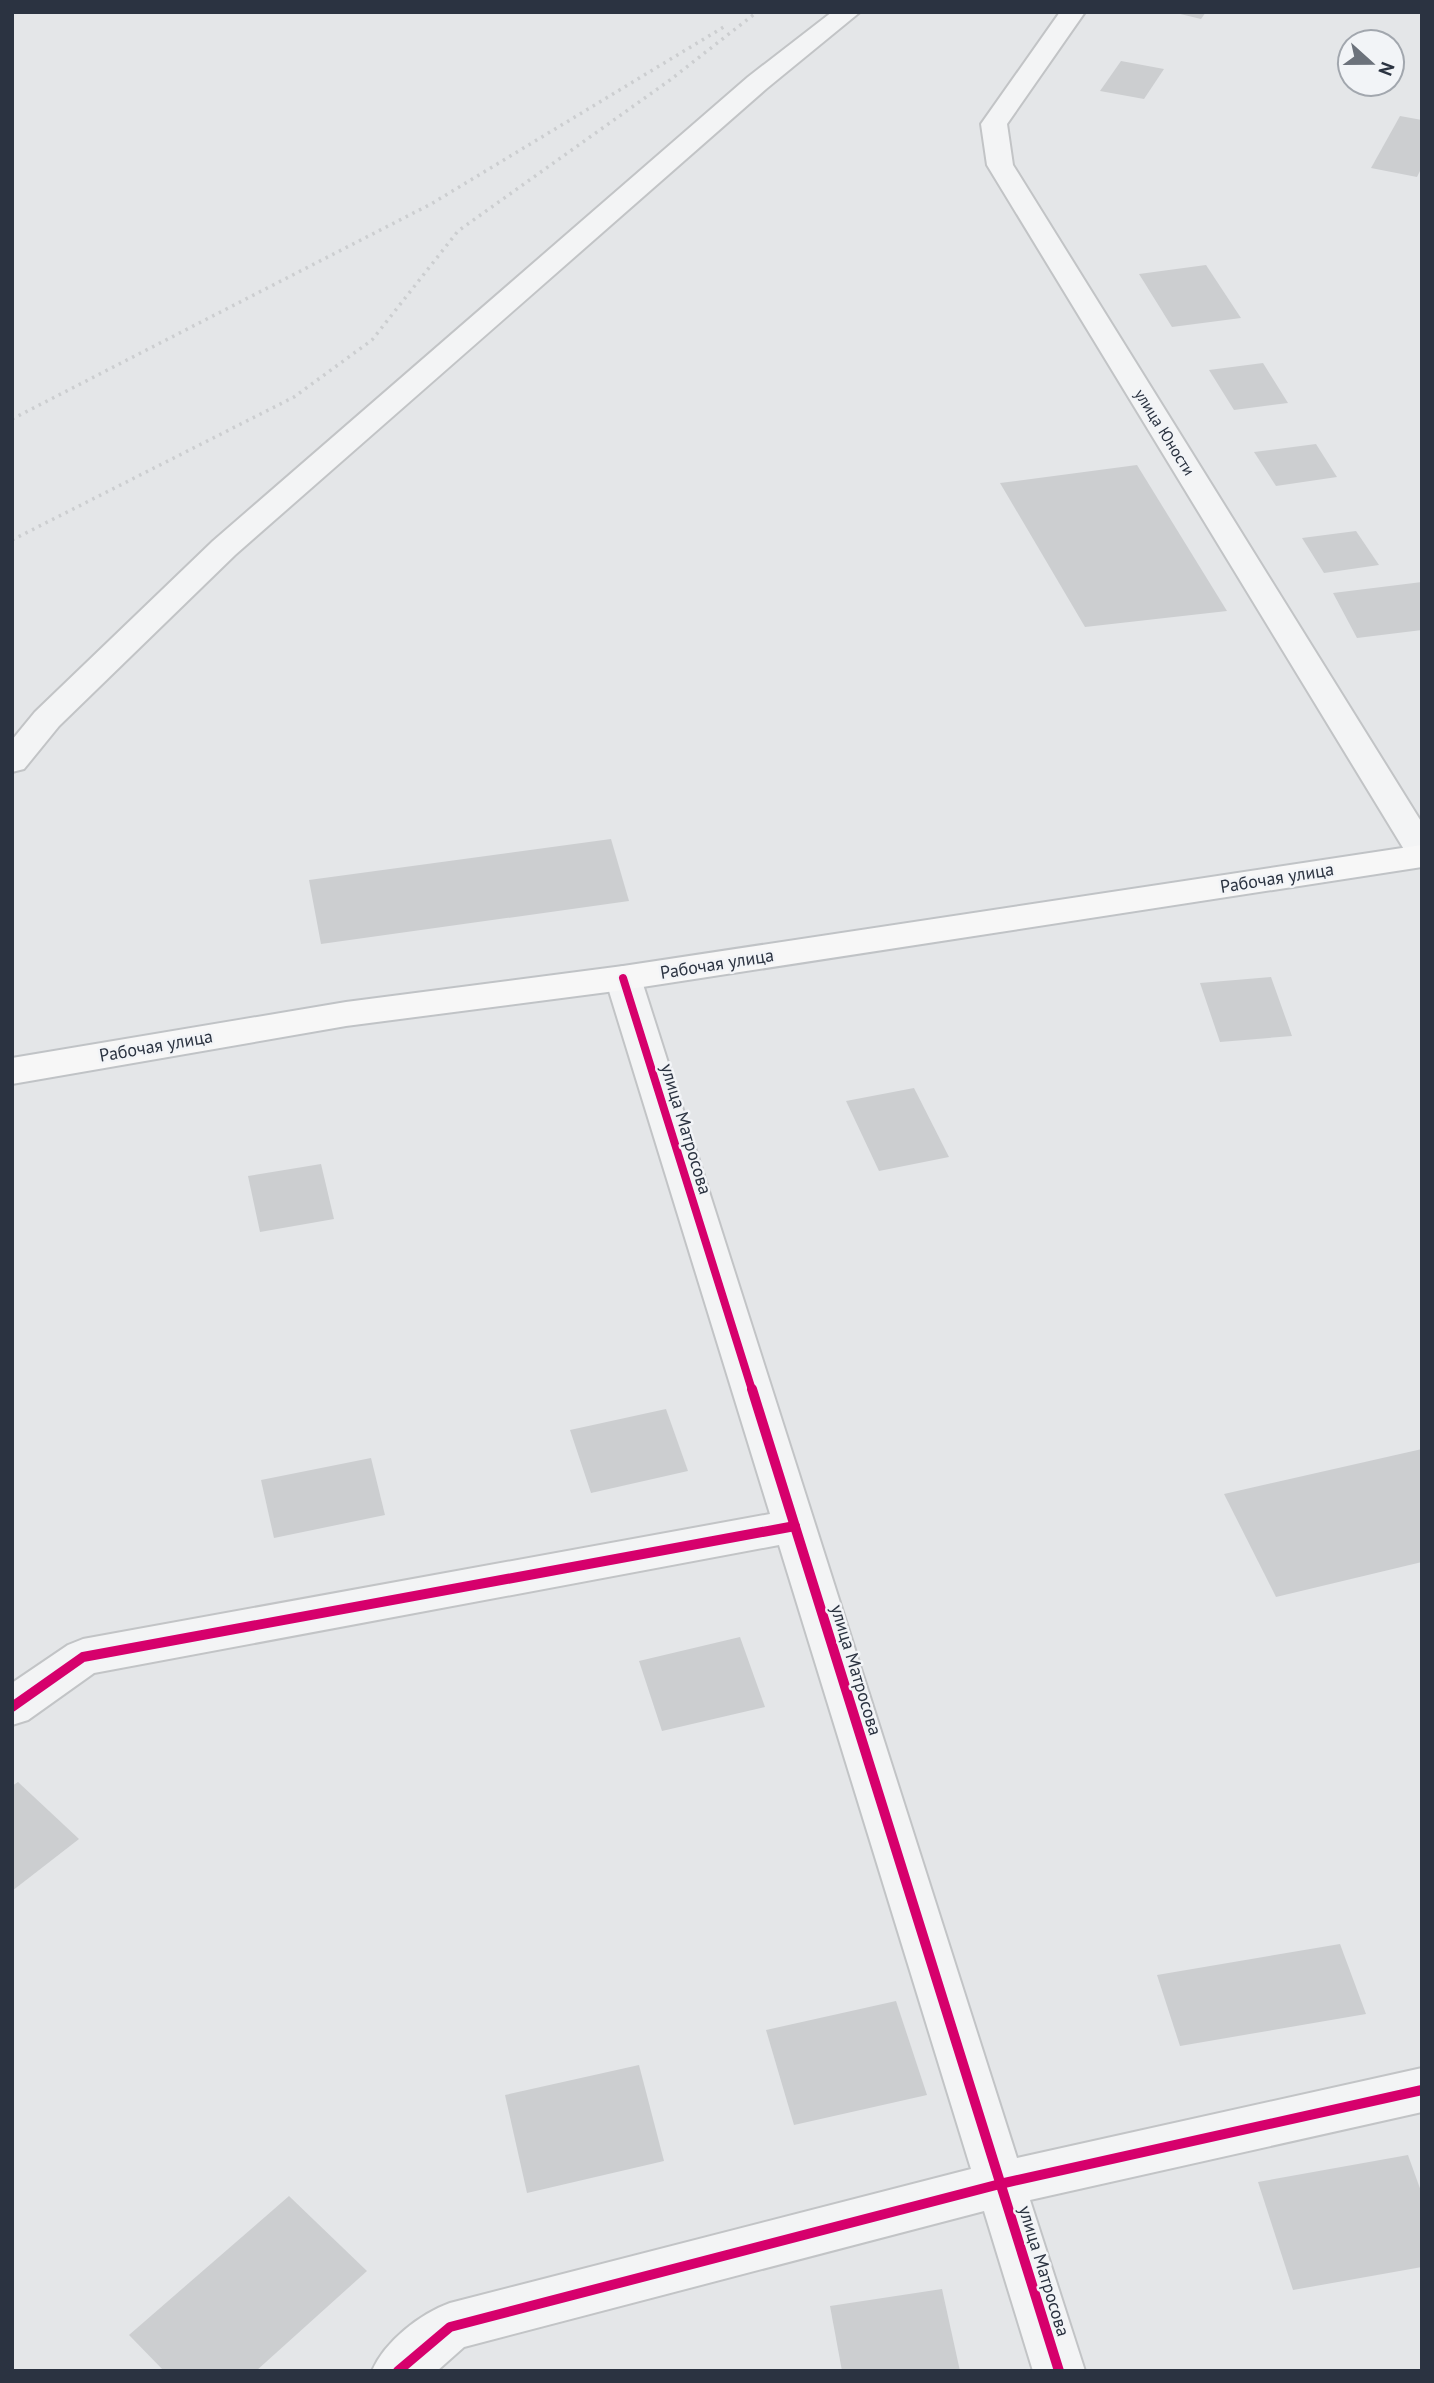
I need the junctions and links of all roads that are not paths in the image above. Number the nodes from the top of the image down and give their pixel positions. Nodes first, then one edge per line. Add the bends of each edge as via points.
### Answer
1 (848, 12) edge
2 (1073, 12) edge
3 (12, 762) edge
4 (1422, 854) edge
5 (623, 978) junction
6 (12, 1070) edge
7 (795, 1526) junction
8 (12, 1707) edge
9 (1422, 2090) edge
10 (1000, 2184) junction
11 (398, 2371) edge
12 (1059, 2371) edge

1 - 3 street via 757,83 224,548 47,719
2 - 4 street, улица Юности via 994,124 1000,165
4 - 5 main road, Рабочая улица
5 - 6 main road, Рабочая улица via 346,1014
5 - 7 street, улица Матросова
7 - 8 street via 83,1657
7 - 10 street, улица Матросова
9 - 10 street
10 - 11 street via 450,2327
10 - 12 street, улица Матросова

